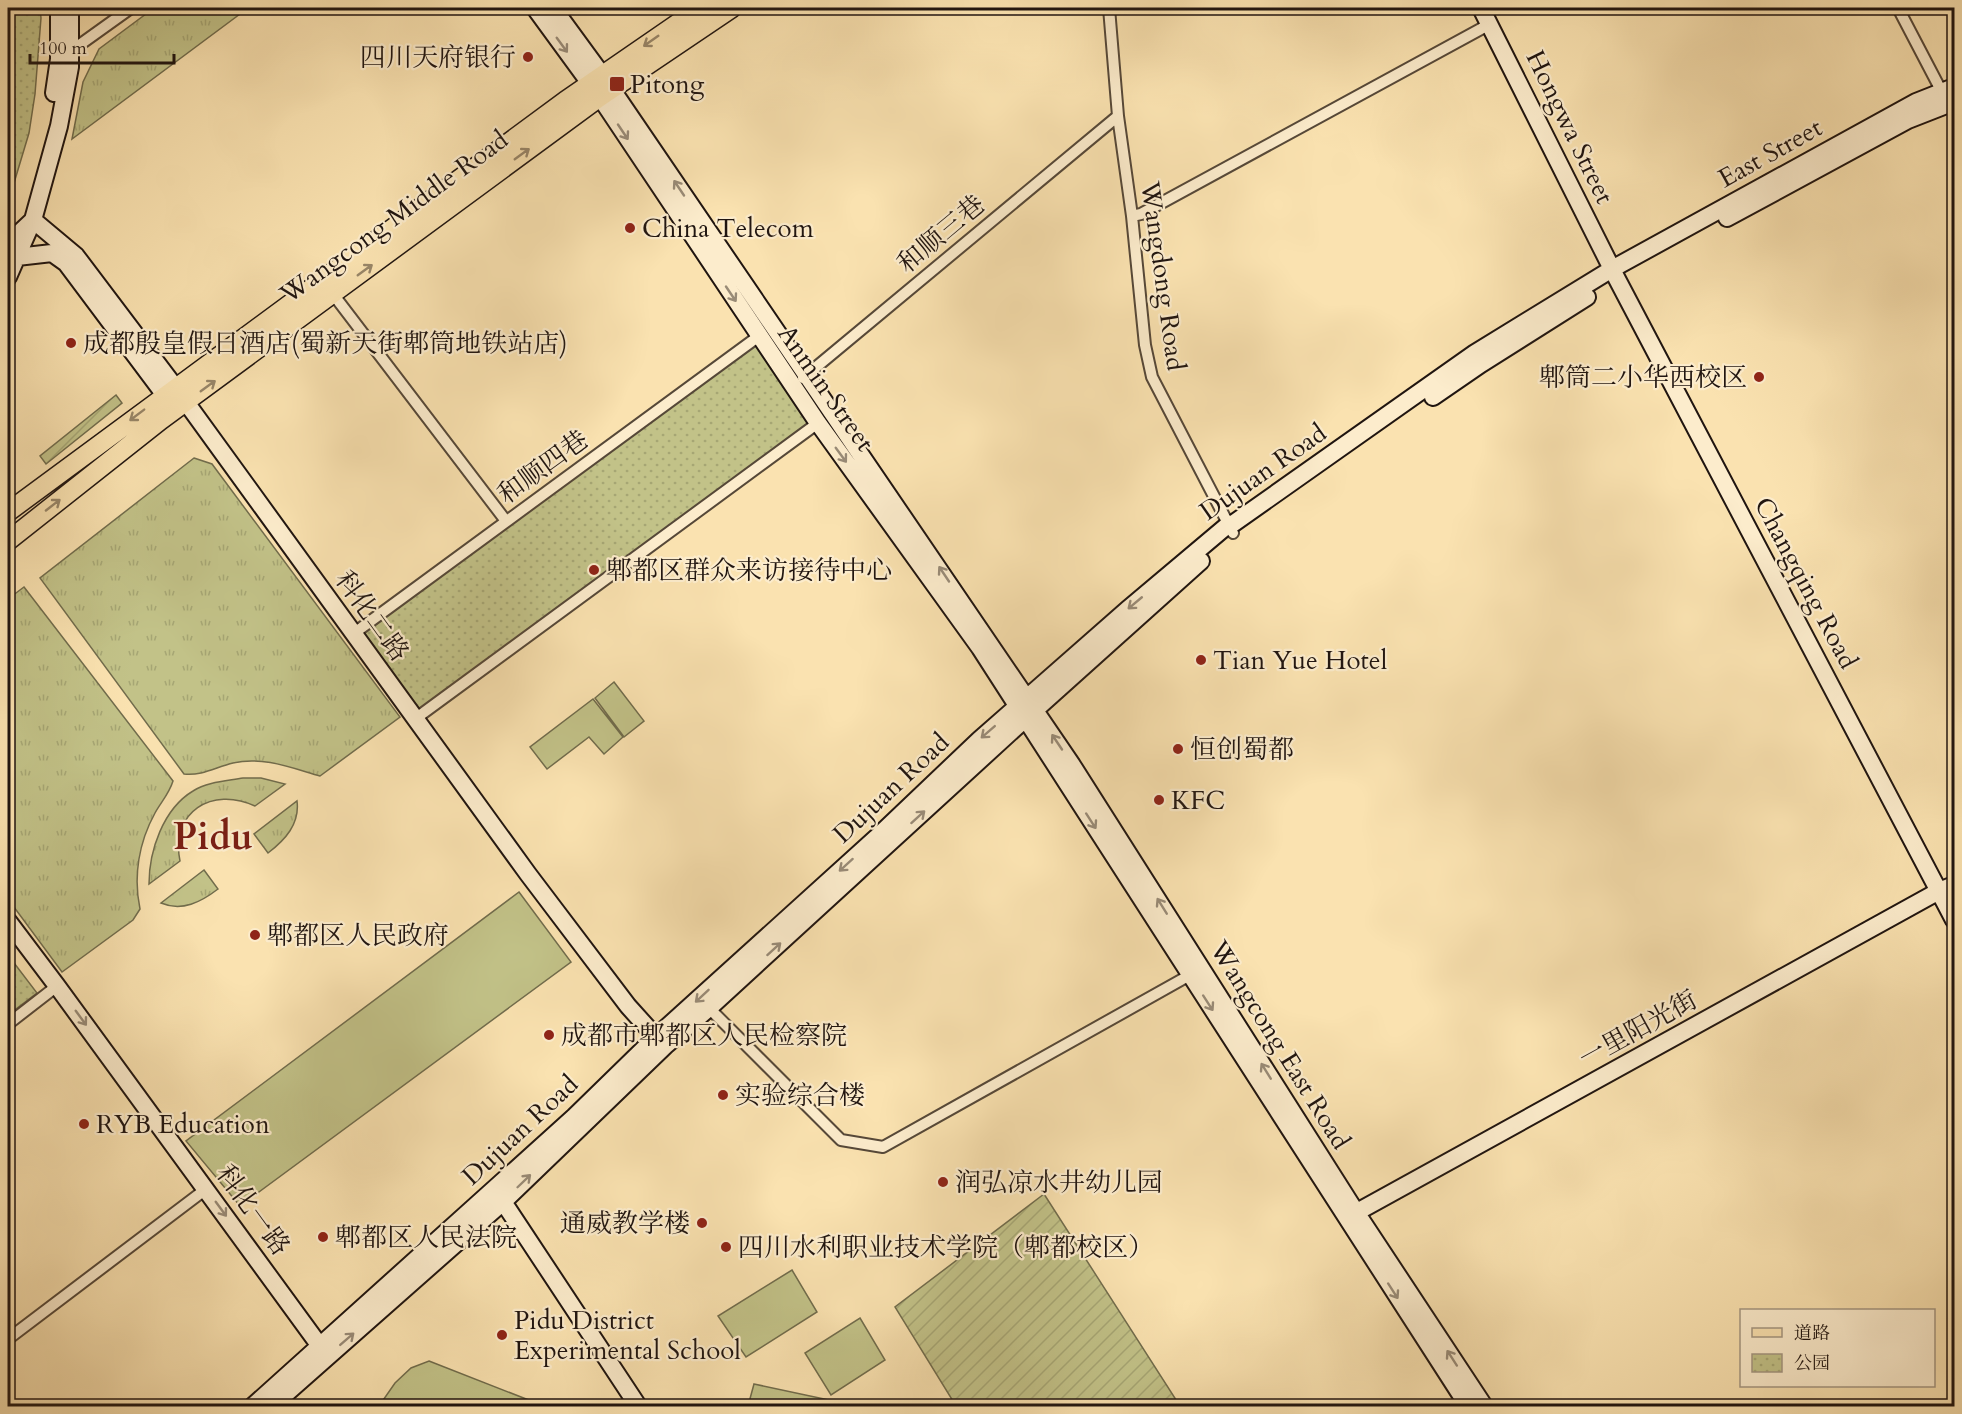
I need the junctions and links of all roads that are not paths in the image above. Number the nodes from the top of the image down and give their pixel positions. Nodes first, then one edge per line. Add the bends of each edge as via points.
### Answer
1 (58, 8) edge
2 (69, 8) edge
3 (131, 8) edge
4 (535, 8) edge
5 (554, 8) edge
6 (699, 8) edge
7 (732, 8) edge
8 (1109, 8) edge
9 (1481, 8) edge
10 (1898, 8) edge
11 (1490, 24) junction
12 (71, 51) junction
13 (601, 86) junction
14 (1950, 96) edge
15 (1118, 116) junction
16 (37, 173) junction
17 (1132, 216) junction
18 (33, 220) junction
19 (15, 237) junction
20 (52, 254) junction
21 (12, 256) edge
22 (1614, 274) junction
23 (8, 277) edge
24 (333, 294) junction
25 (759, 336) junction
26 (807, 375) junction
27 (794, 386) junction
28 (176, 398) junction
29 (818, 423) junction
30 (8, 512) edge
31 (506, 522) junction
32 (1231, 528) junction
33 (8, 541) edge
34 (353, 634) junction
35 (1027, 708) junction
36 (415, 719) junction
37 (1947, 888) edge
38 (1954, 920) edge
39 (8, 921) edge
40 (1190, 975) junction
41 (57, 986) junction
42 (709, 1008) junction
43 (8, 1024) edge
44 (657, 1042) junction
45 (206, 1189) junction
46 (499, 1195) junction
47 (1351, 1216) junction
48 (8, 1339) edge
49 (324, 1351) junction
50 (253, 1407) edge
51 (272, 1407) edge
52 (638, 1407) edge
53 (1468, 1407) edge
54 (1485, 1407) edge

1 - 16 main road via 57,84
2 - 12 main road
3 - 12 street
4 -> 13 main road
5 - 13 main road
6 -> 13 main road, Wangcong Middle Road
7 - 13 main road, Wangcong Middle Road
8 - 15 street, Wangdong Road
9 - 11 main road, Hongwa Street
10 - 14 street
11 - 17 street
11 - 22 main road, Hongwa Street
12 - 18 main road via 59,126
24 -> 13 main road, Wangcong Middle Road
13 -> 25 main road, Anmin Street
26 -> 13 main road, Anmin Street
13 - 28 main road, Wangcong Middle Road
14 - 22 main road, East Street
15 - 17 street, Wangdong Road
15 - 26 street, 和顺三巷
16 - 18 main road
16 - 19 main road
17 - 32 street, Wangdong Road via 1145,345 1152,377
18 - 19 main road
18 - 20 main road
18 - 21 main road
18 - 28 main road, 科化二路 via 76,256
19 - 21 main road
20 - 21 main road
20 - 28 main road via 66,263
21 - 23 main road
22 - 32 main road, Dujuan Road
22 - 37 main road, Changqing Road
28 -> 24 main road, Wangcong Middle Road
24 - 31 street
25 - 27 main road, Anmin Street
25 - 31 street, 和顺四巷
26 - 27 street, 和顺三巷
35 -> 26 main road, Anmin Street
27 - 29 main road, Anmin Street
28 -> 30 main road, Wangcong Middle Road
33 -> 28 main road, Wangcong Middle Road
28 - 34 main road, 科化二路
28 - 44 main road via 543,906 622,1010
29 -> 35 main road, Anmin Street
29 - 36 street
31 - 34 street, 和顺四巷
32 - 35 main road, Dujuan Road
34 - 36 main road, 科化二路
35 -> 40 main road, Wangcong East Road
42 -> 35 main road, Dujuan Road
35 -> 44 main road, Dujuan Road
47 -> 35 main road, Wangcong East Road via 1079,775
36 - 44 main road, 科化二路
37 - 38 main road, Changqing Road
37 - 47 main road, 一里阳光街
39 - 41 main road, 科化一路
40 - 42 street via 883,1147 841,1140
40 -> 47 main road, Wangcong East Road
41 - 43 street
41 -> 45 main road, 科化一路
42 - 44 main road, Dujuan Road
44 - 46 main road, Dujuan Road
45 - 48 street
45 -> 49 main road, 科化一路
46 - 49 main road, Dujuan Road
46 - 52 main road
47 -> 53 main road, Wangcong East Road
54 -> 47 main road, Wangcong East Road
49 - 50 main road, Dujuan Road
49 - 51 main road, Dujuan Road

